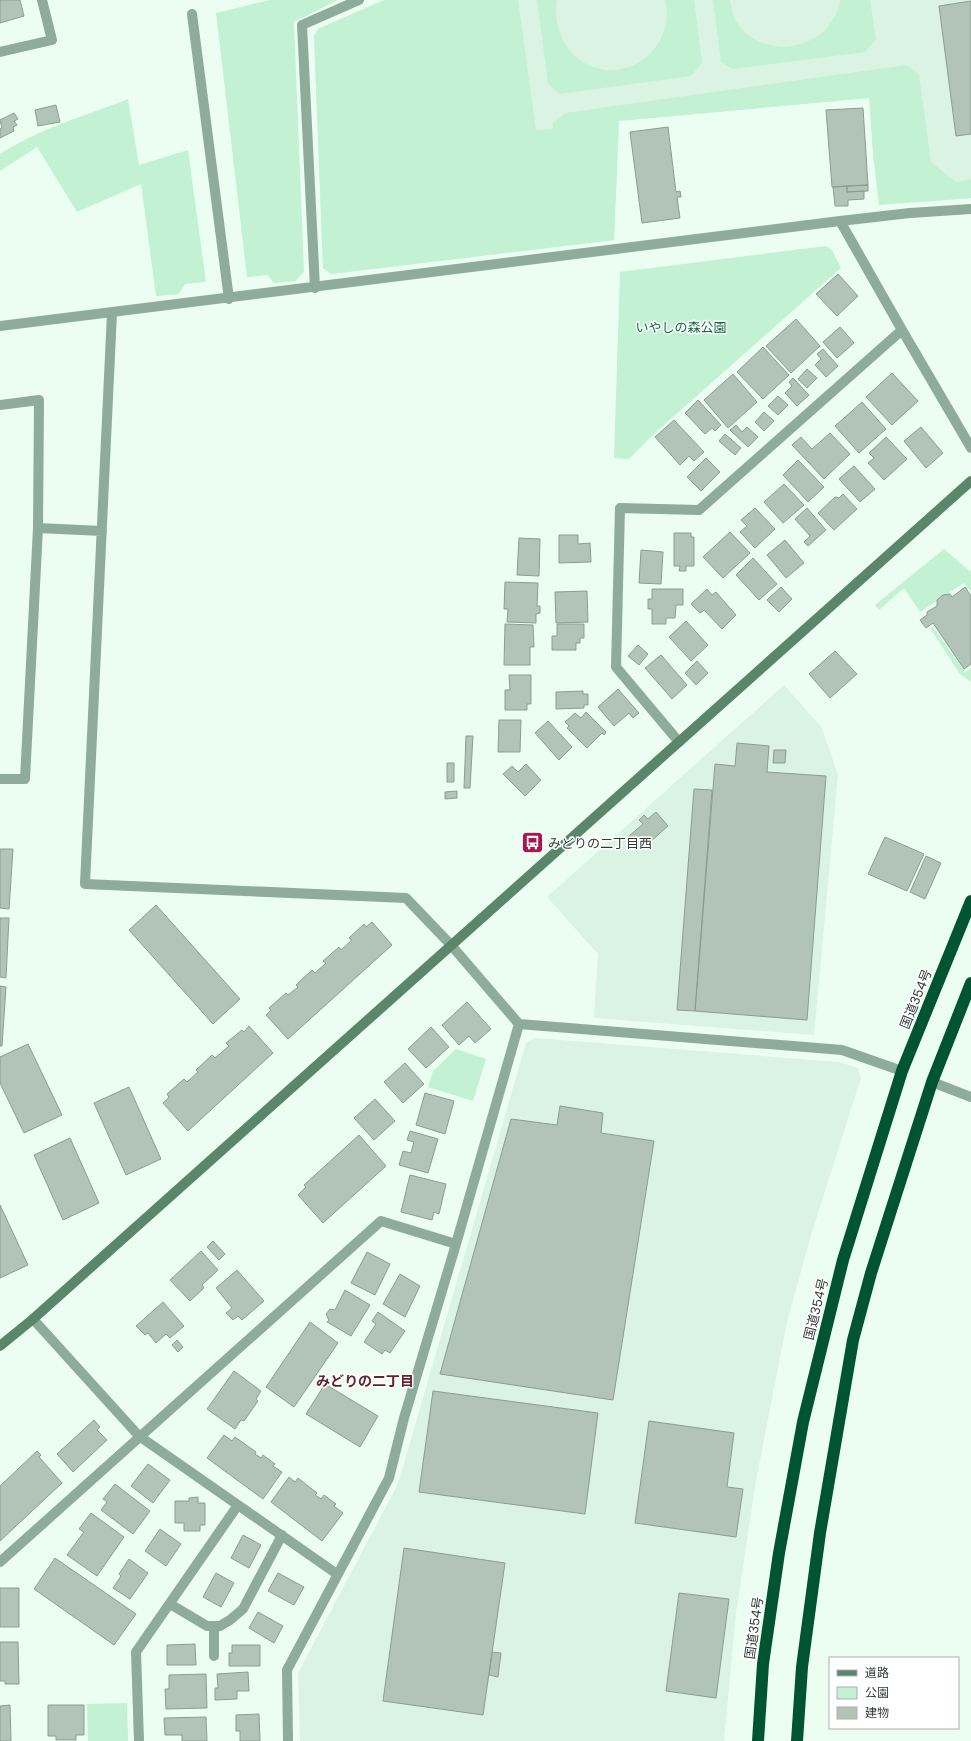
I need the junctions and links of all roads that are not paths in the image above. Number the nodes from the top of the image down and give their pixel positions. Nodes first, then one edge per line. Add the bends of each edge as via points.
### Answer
1 (42, 0) edge
2 (359, 0) edge
3 (192, 14) dead end
4 (0, 52) edge
5 (971, 209) edge
6 (840, 221) junction
7 (315, 288) junction
8 (229, 299) junction
9 (112, 313) junction
10 (0, 326) edge
11 (902, 330) junction
12 (0, 405) edge
13 (971, 448) edge
14 (971, 481) edge
15 (38, 528) junction
16 (102, 531) junction
17 (679, 742) junction
18 (0, 778) edge
19 (971, 901) edge
20 (451, 944) junction
21 (971, 983) edge
22 (519, 1024) junction
23 (902, 1071) junction
24 (932, 1082) junction
25 (971, 1097) edge
26 (456, 1244) junction
27 (33, 1319) junction
28 (0, 1346) edge
29 (139, 1436) junction
30 (238, 1505) junction
31 (282, 1536) junction
32 (0, 1562) edge
33 (337, 1574) junction
34 (170, 1604) junction
35 (214, 1627) junction
36 (214, 1656) dead end
37 (139, 1741) edge
38 (288, 1741) edge
39 (758, 1741) edge
40 (797, 1741) edge

1 - 4 street via 52,40
2 - 7 street via 302,25
3 - 8 street
5 - 6 street
6 - 7 street
6 - 11 street
7 - 8 street
8 - 9 street
9 - 10 street
9 - 16 street
11 - 13 street
11 - 17 street via 699,510 620,508 616,667
12 - 15 street via 39,400
14 - 17 street
15 - 16 street
15 - 18 street via 25,779
16 - 20 street via 85,884 406,898
17 - 20 street
19 - 23 highway, 国道354号
20 - 22 street
20 - 27 street
21 - 24 highway
22 - 23 street via 842,1050
22 - 26 street
23 - 39 highway, 国道354号 via 843,1260 803,1422 779,1554 763,1664
24 - 25 street
24 - 40 highway via 871,1273 853,1340 820,1533 802,1667
26 - 29 street via 381,1221
26 - 33 street via 404,1418 389,1478
27 - 28 street
27 - 29 street
29 - 30 street
29 - 32 street
30 - 31 street
30 - 34 street
31 - 33 street
31 - 35 street via 243,1609 230,1620
33 - 38 street via 288,1670
34 - 35 street via 207,1626
34 - 37 street via 136,1652
35 - 36 street

